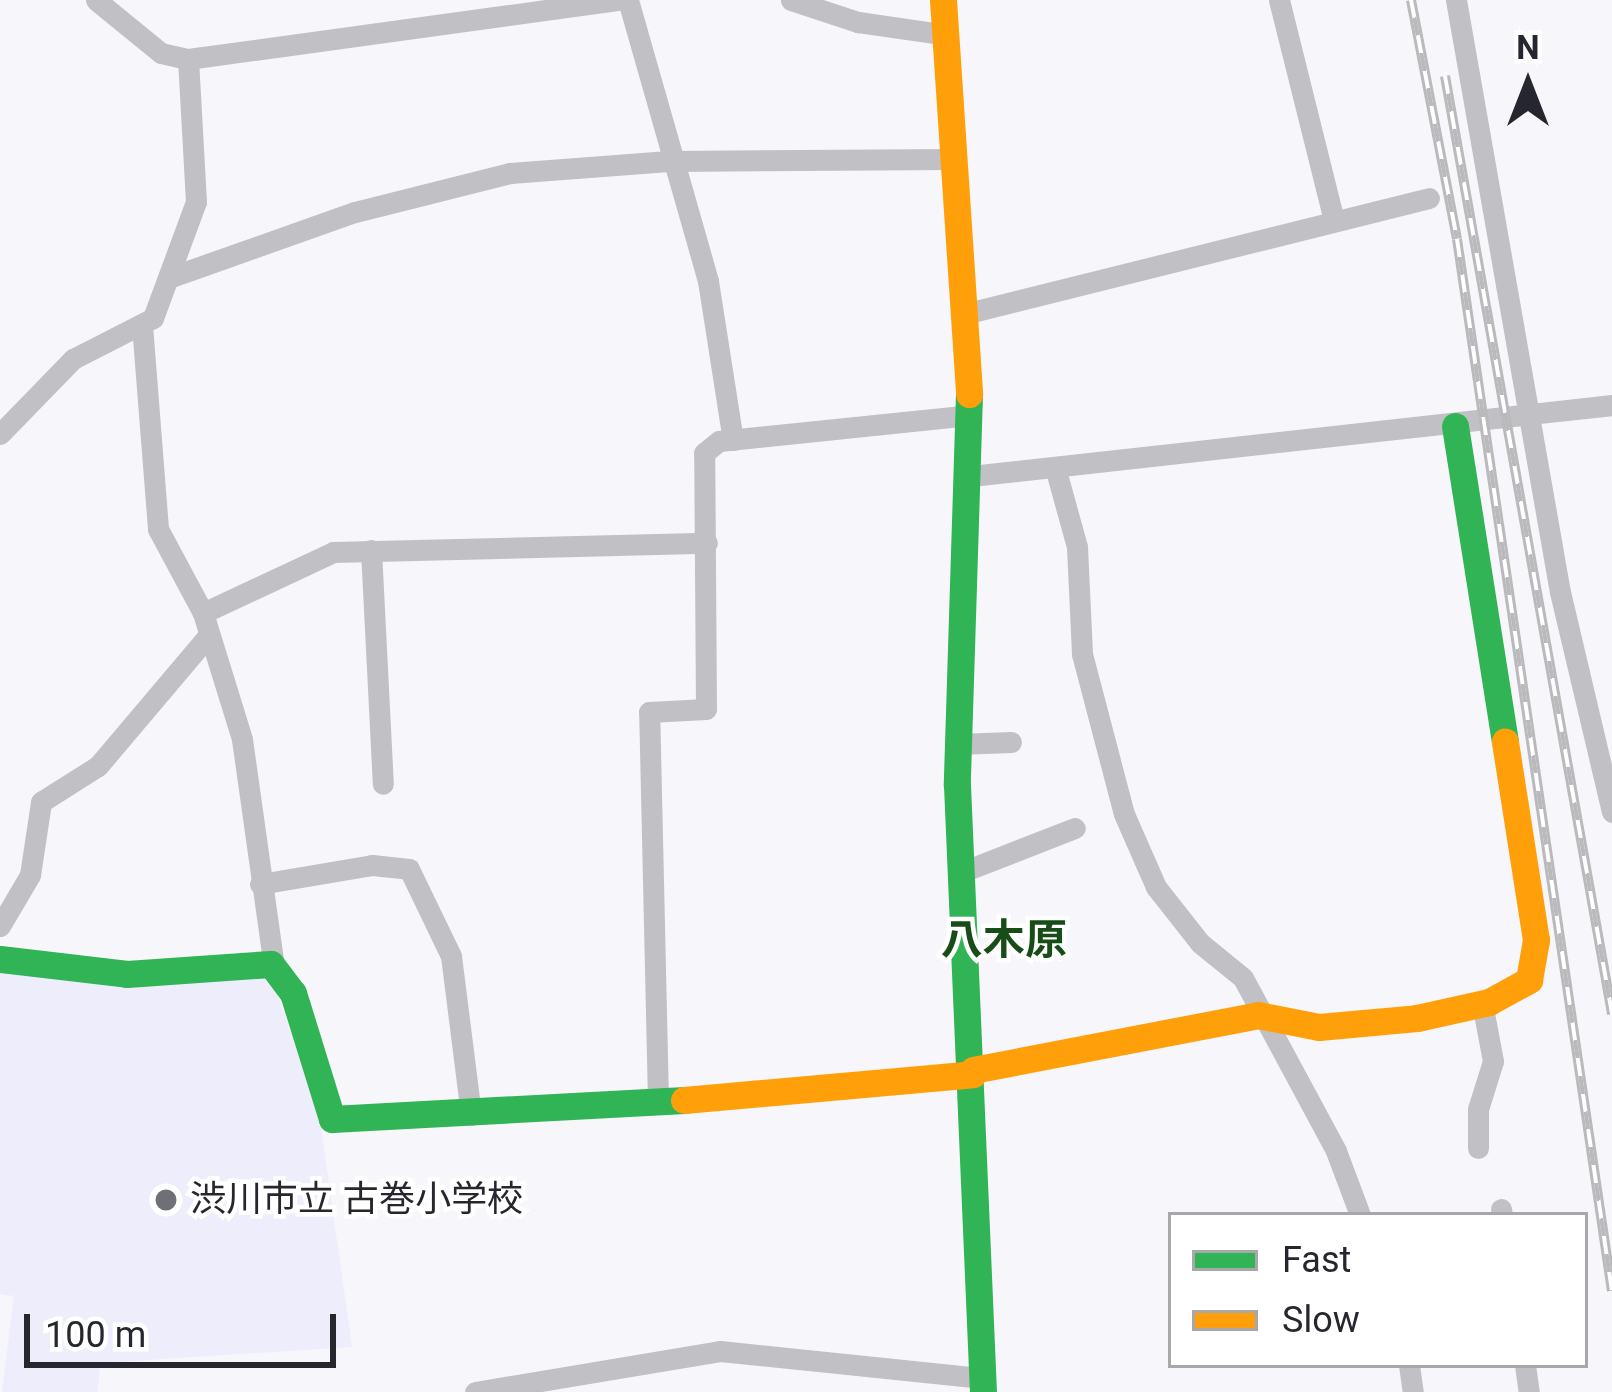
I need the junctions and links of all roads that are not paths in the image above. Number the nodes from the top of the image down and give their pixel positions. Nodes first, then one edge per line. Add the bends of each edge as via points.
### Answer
1 (96, 0) edge
2 (623, 0) edge
3 (791, 0) edge
4 (943, 0) edge
5 (1279, 0) edge
6 (1456, 0) edge
7 (940, 34) junction
8 (188, 59) junction
9 (953, 159) junction
10 (669, 161) junction
11 (1429, 198) dead end
12 (1334, 221) junction
13 (171, 277) junction
14 (968, 313) junction
15 (142, 325) junction
16 (1612, 405) edge
17 (970, 416) junction
18 (1533, 416) junction
19 (1455, 426) junction
20 (0, 434) edge
21 (733, 440) junction
22 (1055, 467) junction
23 (971, 476) junction
24 (707, 543) junction
25 (371, 550) junction
26 (202, 613) junction
27 (207, 638) junction
28 (1011, 742) dead end
29 (957, 744) junction
30 (383, 784) dead end
31 (1612, 812) edge
32 (1075, 827) dead end
33 (962, 872) junction
34 (260, 884) junction
35 (0, 926) edge
36 (0, 959) edge
37 (274, 967) junction
38 (1482, 1004) junction
39 (1258, 1015) junction
40 (973, 1072) junction
41 (658, 1101) junction
42 (471, 1115) junction
43 (1478, 1148) dead end
44 (1359, 1212) edge
45 (983, 1385) edge
46 (475, 1392) edge

1 - 8 street via 161,53
2 - 8 street
2 - 10 street
3 - 7 street via 858,22
4 - 7 street
5 - 12 street
6 - 18 street
7 - 9 street
8 - 13 street via 198,179
9 - 10 street
9 - 14 street
10 - 13 street via 477,178
10 - 21 street via 709,281
11 - 12 street
12 - 14 street
13 - 15 street via 153,319
14 - 17 street
15 - 20 street via 73,359
15 - 26 street via 158,529
16 - 18 street
17 - 21 street
17 - 23 street
18 - 19 street
18 - 31 street via 1560,592
19 - 22 street
19 - 38 street via 1536,940 1528,980
21 - 24 street via 704,453
22 - 23 street
22 - 39 street via 1077,548 1082,654 1124,814 1156,887 1200,944 1244,978
23 - 29 street via 958,604
24 - 25 street
24 - 41 street via 706,709 649,712
25 - 26 street via 333,552
25 - 30 street
26 - 27 street
27 - 34 street via 242,739
27 - 35 street via 98,766 41,802 30,875
28 - 29 street
29 - 33 street
32 - 33 street
33 - 40 street
34 - 37 street
34 - 42 street via 372,865 409,869 451,956
36 - 37 street via 127,974
37 - 42 street via 293,993 332,1119
38 - 39 street via 1319,1027
38 - 43 street via 1493,1061 1478,1108
39 - 40 street
39 - 44 street via 1336,1151
40 - 41 street
40 - 45 street
41 - 42 street
45 - 46 street via 721,1351

